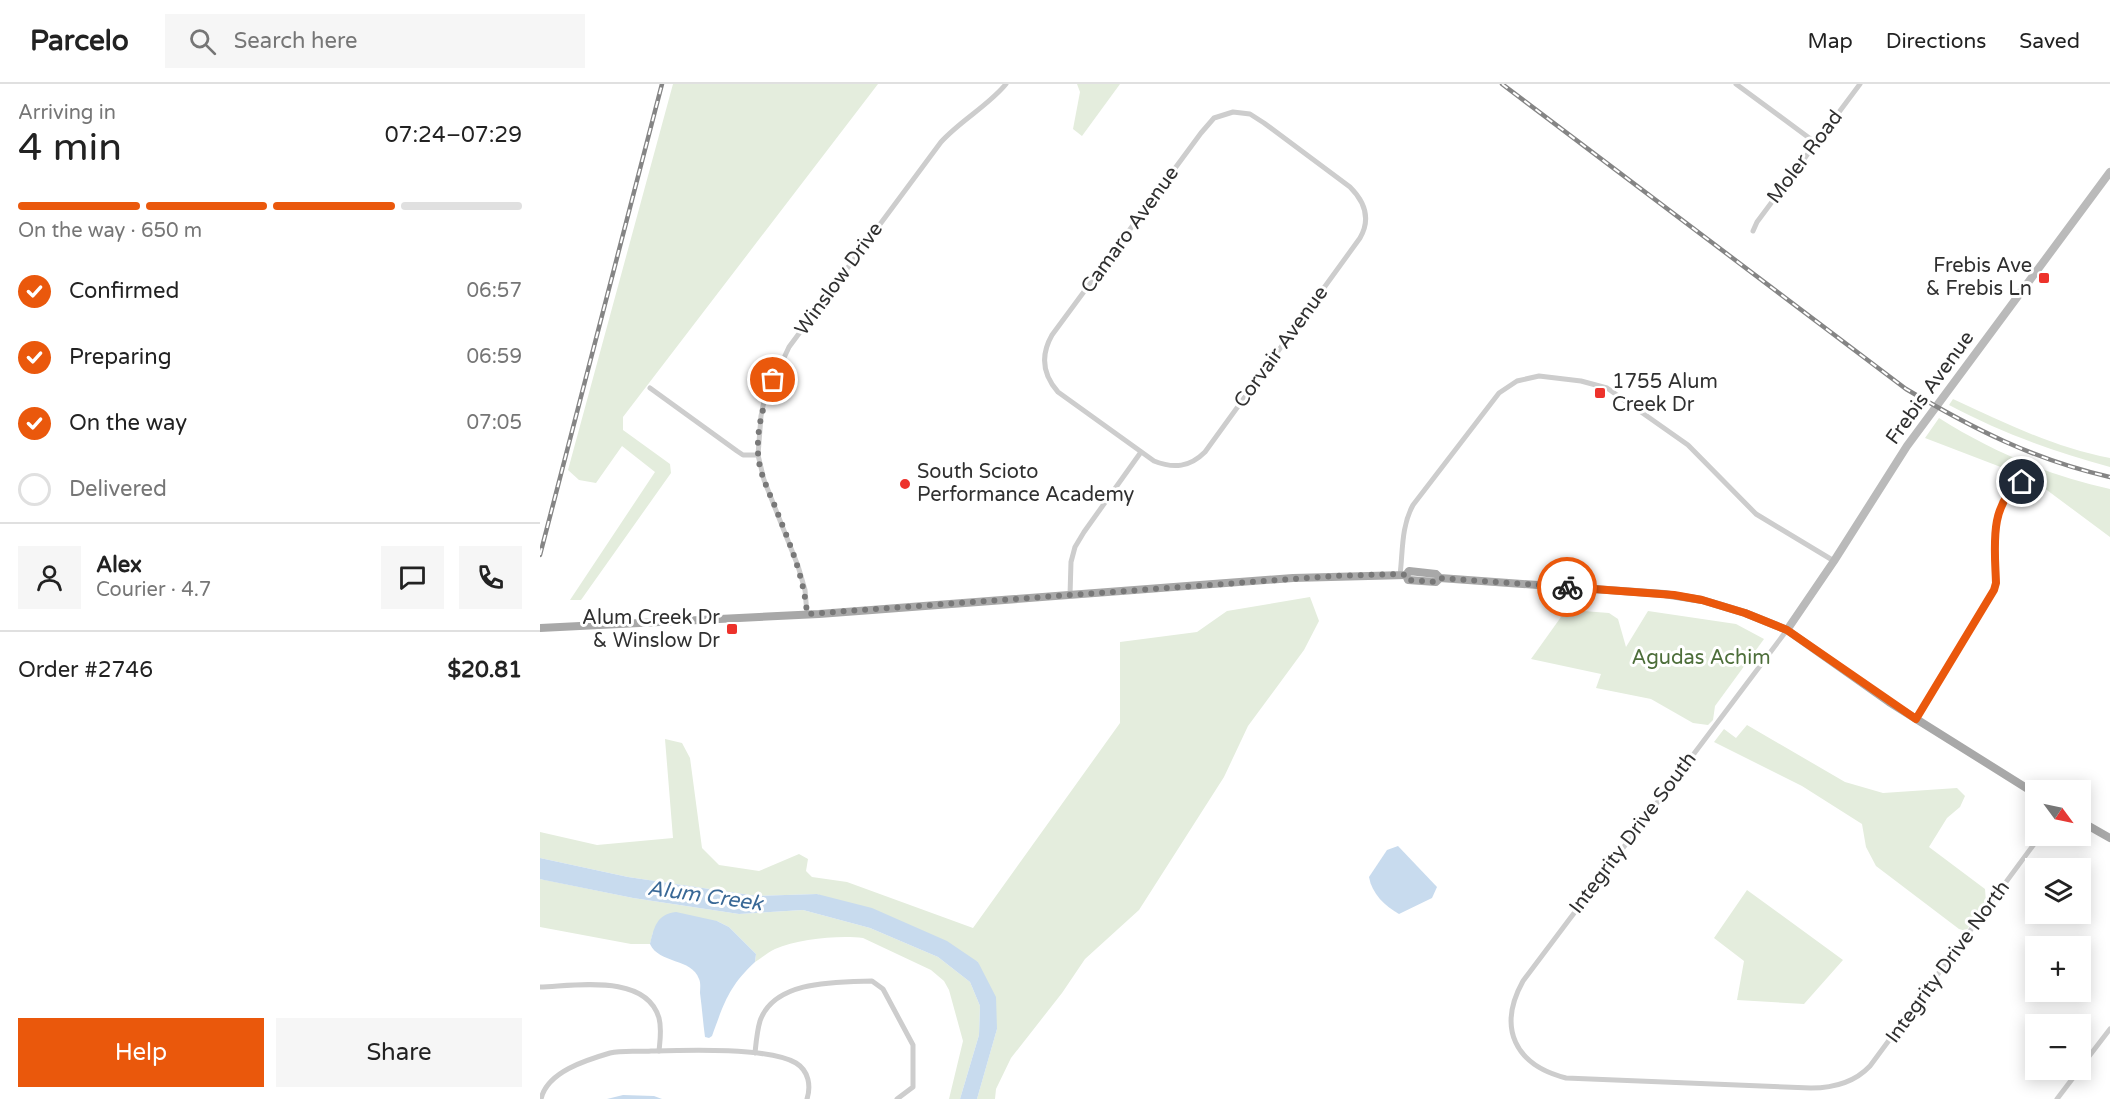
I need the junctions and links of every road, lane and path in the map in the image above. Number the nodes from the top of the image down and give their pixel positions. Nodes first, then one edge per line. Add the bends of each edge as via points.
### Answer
1 (1006, 84) edge
2 (1736, 84) edge
3 (1860, 84) edge
4 (1233, 112) joint
5 (1816, 143) junction
6 (2110, 172) edge
7 (1753, 231) dead end
8 (650, 388) dead end
9 (1141, 452) junction
10 (758, 455) junction
11 (2022, 482) dead end
12 (1834, 561) junction
13 (1403, 575) junction
14 (1070, 595) junction
15 (807, 614) junction
16 (540, 628) edge
17 (1787, 630) junction
18 (1916, 719) junction
19 (2025, 787) edge
20 (2091, 827) edge
21 (2110, 838) edge
22 (2033, 846) edge
23 (540, 987) edge
24 (2110, 1029) edge
25 (659, 1051) junction
26 (755, 1053) junction
27 (2091, 1054) edge
28 (2072, 1080) edge
29 (1849, 1081) joint
30 (541, 1098) edge
31 (807, 1099) edge
32 (897, 1099) edge
33 (2057, 1099) edge

1 - 10 street, Winslow Drive via 941,142 789,347 764,401
2 - 5 street
3 - 5 street, Moler Road
4 - 9 street, Camaro Avenue via 1214,118 1201,133 1045,348 1048,379 1058,393
4 - 9 street, Corvair Avenue via 1250,114 1350,187 1362,201 1364,229 1200,456 1183,465 1168,466
5 - 7 street, Moler Road
6 - 12 main road, Frebis Avenue via 1907,446
8 - 10 street via 743,455
9 - 14 street via 1075,547
10 - 15 street, Winslow Drive via 798,566
11 - 18 street via 1996,516 1994,590
12 - 13 street via 1756,514 1688,446 1607,388 1539,376 1517,381 1498,393 1413,505 1402,540
12 - 17 main road, Frebis Avenue
13 - 14 main road via 1293,578
13 - 17 main road via 1409,571 1436,574 1440,578 1674,595 1728,607
14 - 15 main road
15 - 16 main road
17 - 18 main road
17 - 29 street, Integrity Drive South via 1523,981 1512,1011 1512,1027 1519,1048 1536,1068 1566,1078 1811,1089 1831,1088
18 - 19 main road
20 - 21 main road
22 - 29 street, Integrity Drive North via 1870,1066
23 - 25 street via 629,988 657,1012 661,1029
24 - 27 street
25 - 26 street
25 - 30 street via 609,1053 563,1071 550,1082
26 - 31 street via 800,1066 809,1080
26 - 32 street via 760,1021 778,996 811,986 872,981 883,989 913,1045 913,1087
28 - 33 street

